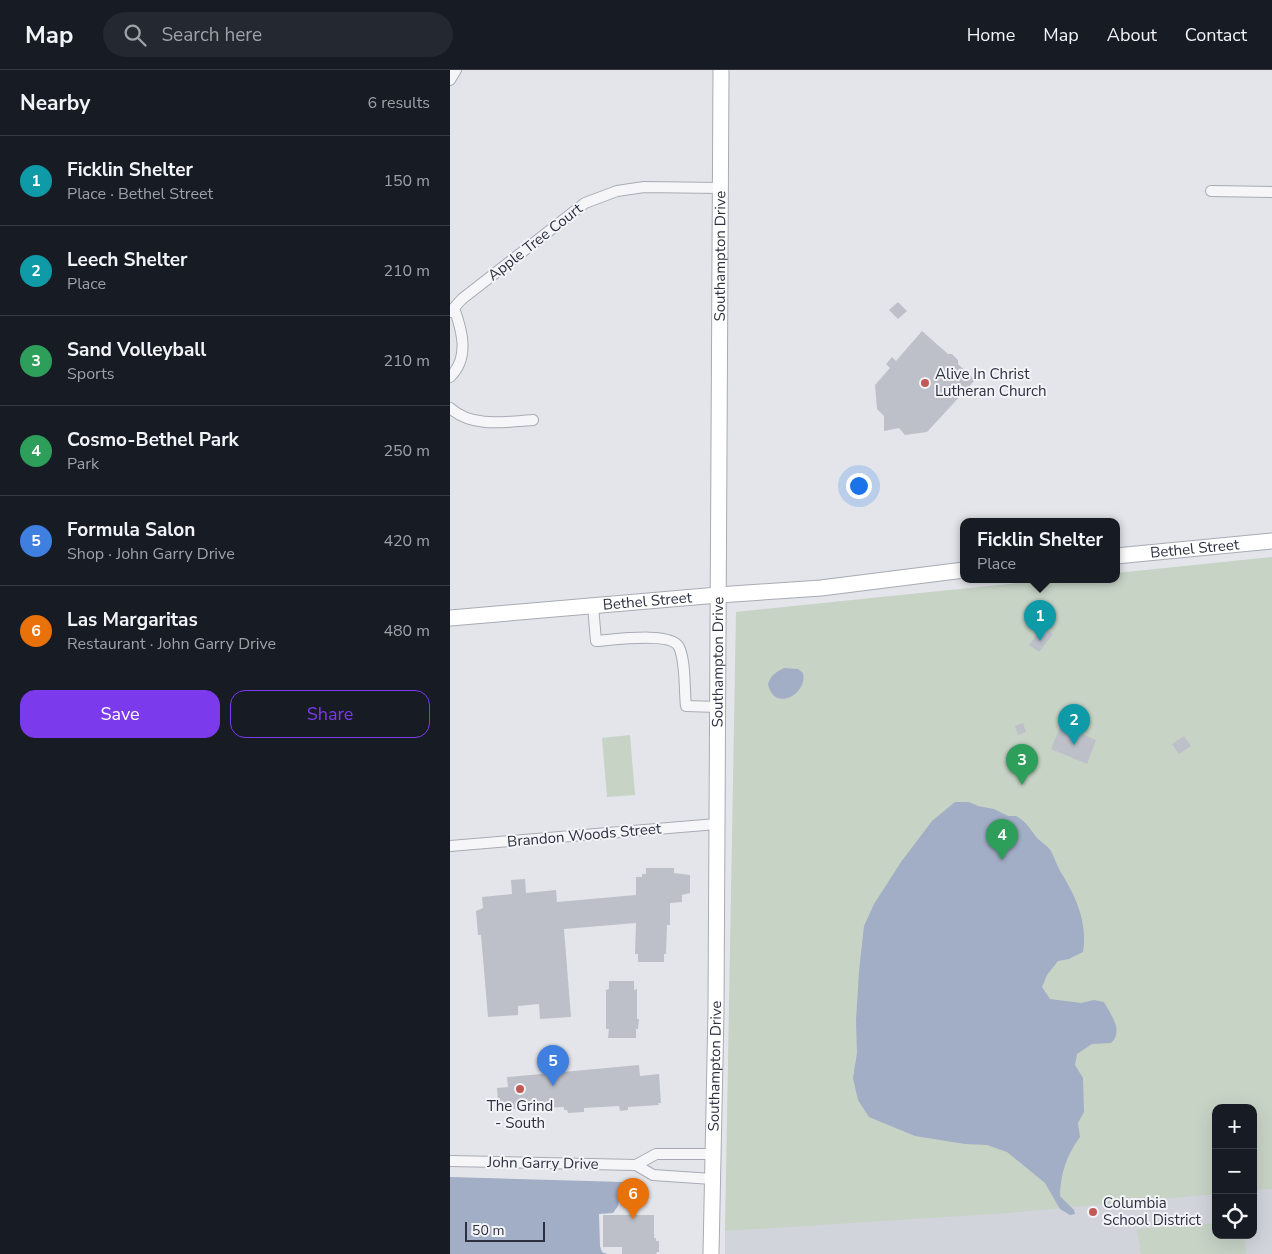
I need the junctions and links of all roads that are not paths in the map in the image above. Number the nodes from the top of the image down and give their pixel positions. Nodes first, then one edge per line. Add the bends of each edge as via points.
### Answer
1 (456, 70) edge
2 (721, 70) edge
3 (450, 80) edge
4 (720, 188) junction
5 (1211, 191) dead end
6 (1272, 192) edge
7 (452, 310) edge
8 (450, 377) edge
9 (450, 408) edge
10 (533, 420) dead end
11 (1272, 540) edge
12 (1120, 556) edge
13 (960, 571) edge
14 (718, 595) junction
15 (593, 606) junction
16 (450, 618) edge
17 (718, 707) junction
18 (717, 824) junction
19 (450, 846) edge
20 (713, 1154) junction
21 (450, 1161) edge
22 (636, 1165) junction
23 (712, 1179) junction
24 (711, 1254) edge

1 - 3 street
2 - 4 street, Southampton Drive
4 - 7 street, Apple Tree Court via 644,187 617,191 585,203
4 - 14 street, Southampton Drive
5 - 6 street
7 - 8 street via 462,328 463,348 460,361
9 - 10 street via 458,415 489,423
11 - 12 street, Bethel Street
13 - 14 street, Bethel Street via 821,588
14 - 15 street, Bethel Street
14 - 17 street, Southampton Drive
15 - 16 street, Bethel Street
15 - 17 street via 596,641 655,638 673,641 679,646 682,659 686,706
17 - 18 street, Southampton Drive
18 - 19 street, Brandon Woods Street
18 - 20 street, Southampton Drive
20 - 22 street, John Garry Drive via 656,1154
20 - 23 street, Southampton Drive
21 - 22 street, John Garry Drive
22 - 23 street, John Garry Drive via 653,1175
23 - 24 street, Southampton Drive

